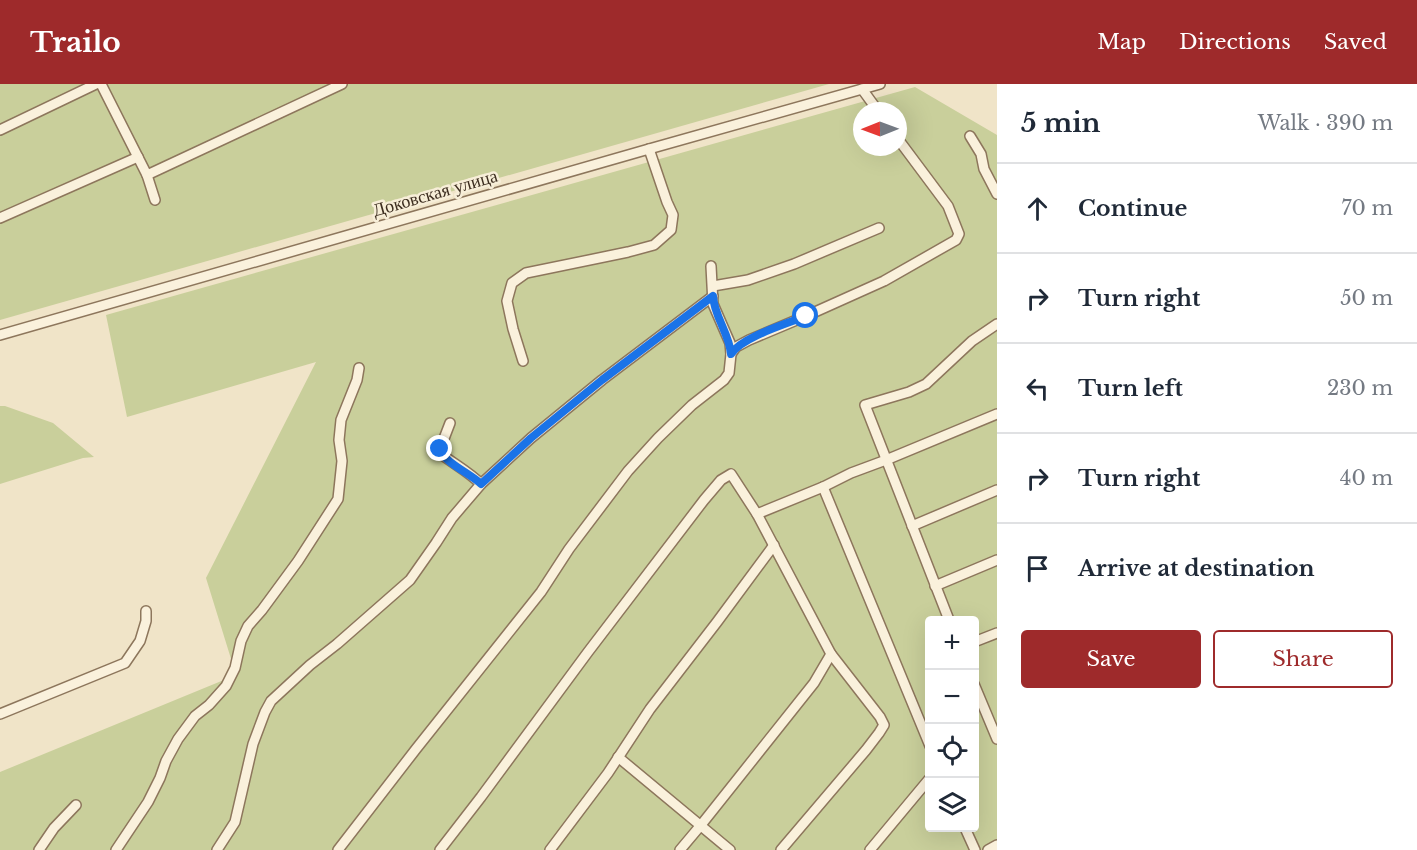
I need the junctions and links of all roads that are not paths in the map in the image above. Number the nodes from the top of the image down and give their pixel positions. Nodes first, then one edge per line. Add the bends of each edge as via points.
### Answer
1 (113, 84) edge
2 (342, 84) edge
3 (880, 84) edge
4 (100, 86) edge
5 (862, 89) junction
6 (871, 102) edge
7 (0, 130) edge
8 (970, 136) dead end
9 (650, 149) junction
10 (907, 151) edge
11 (138, 157) junction
12 (147, 175) junction
13 (997, 194) edge
14 (155, 200) dead end
15 (0, 218) edge
16 (879, 228) dead end
17 (711, 266) dead end
18 (713, 291) junction
19 (997, 324) edge
20 (0, 335) edge
21 (731, 354) junction
22 (523, 361) dead end
23 (359, 368) dead end
24 (997, 414) edge
25 (450, 423) dead end
26 (886, 460) junction
27 (481, 484) junction
28 (823, 487) junction
29 (997, 490) edge
30 (757, 513) junction
31 (912, 526) junction
32 (774, 545) junction
33 (997, 560) edge
34 (935, 586) junction
35 (146, 611) dead end
36 (947, 616) edge
37 (997, 633) edge
38 (979, 640) edge
39 (831, 654) junction
40 (979, 694) edge
41 (997, 710) edge
42 (0, 714) edge
43 (987, 715) junction
44 (925, 734) edge
45 (997, 739) edge
46 (618, 757) junction
47 (925, 784) edge
48 (76, 805) dead end
49 (701, 825) junction
50 (967, 832) edge
51 (997, 845) edge
52 (39, 850) edge
53 (116, 850) edge
54 (217, 850) edge
55 (338, 850) edge
56 (440, 850) edge
57 (550, 850) edge
58 (680, 850) edge
59 (730, 850) edge
60 (782, 850) edge
61 (870, 850) edge
62 (975, 850) edge
63 (988, 850) edge

1 - 4 street
2 - 12 street
3 - 5 street, Доковская улица
4 - 7 street
4 - 11 street
5 - 6 street
5 - 9 street, Доковская улица
8 - 13 street
9 - 20 street, Доковская улица
9 - 22 street via 673,215 671,230 654,245 526,273 512,283 507,301
10 - 21 street via 948,206 959,234 956,240 884,280 748,340
11 - 12 street
11 - 15 street
12 - 14 street
16 - 18 street via 794,264
17 - 18 street
18 - 21 street via 713,304
18 - 27 street via 531,438
19 - 26 street via 972,341 926,384 865,405
21 - 55 street via 729,373 724,380 658,438 628,471 541,592
23 - 53 street via 341,420 338,499 298,561 248,626 226,686 178,739 147,802
24 - 26 street
25 - 27 street via 441,454
26 - 28 street
26 - 31 street
27 - 54 street via 452,518 410,580 271,701 253,744 236,822
28 - 30 street
28 - 44 street
29 - 31 street
30 - 32 street
30 - 56 street via 731,474 721,480
31 - 34 street
32 - 39 street
32 - 46 street
33 - 34 street
34 - 36 street
35 - 42 street via 140,641 125,663
37 - 38 street
39 - 49 street via 814,683
39 - 60 street via 884,724
40 - 43 street
41 - 43 street
43 - 45 street
46 - 49 street
46 - 57 street
47 - 61 street
48 - 52 street
49 - 58 street
49 - 59 street
50 - 62 street
51 - 63 street

